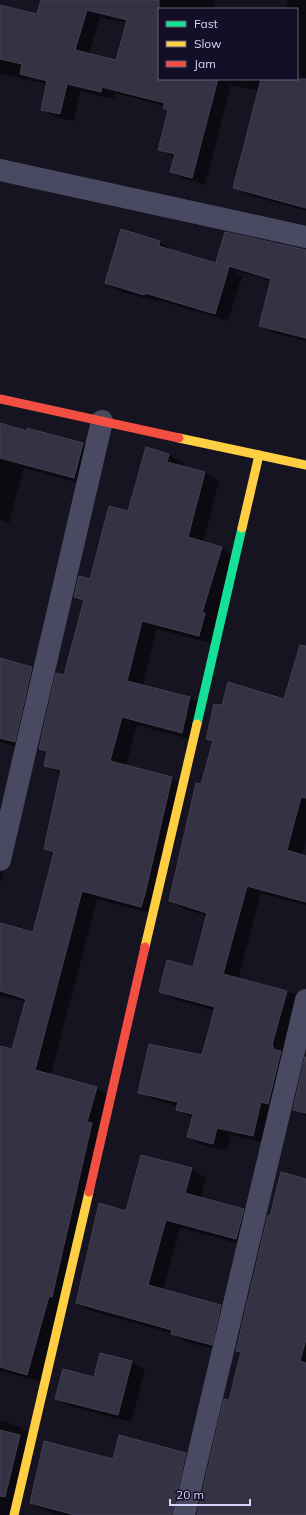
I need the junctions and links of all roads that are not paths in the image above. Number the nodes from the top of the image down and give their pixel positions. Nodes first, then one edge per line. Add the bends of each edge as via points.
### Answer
1 (0, 170) edge
2 (306, 237) edge
3 (0, 399) edge
4 (102, 421) junction
5 (259, 455) junction
6 (306, 465) edge
7 (0, 860) edge
8 (306, 1000) edge
9 (14, 1515) edge
10 (184, 1515) edge

1 - 2 street
3 - 4 street
4 - 5 street
4 - 7 street
5 - 6 street
5 - 9 street
8 - 10 street

